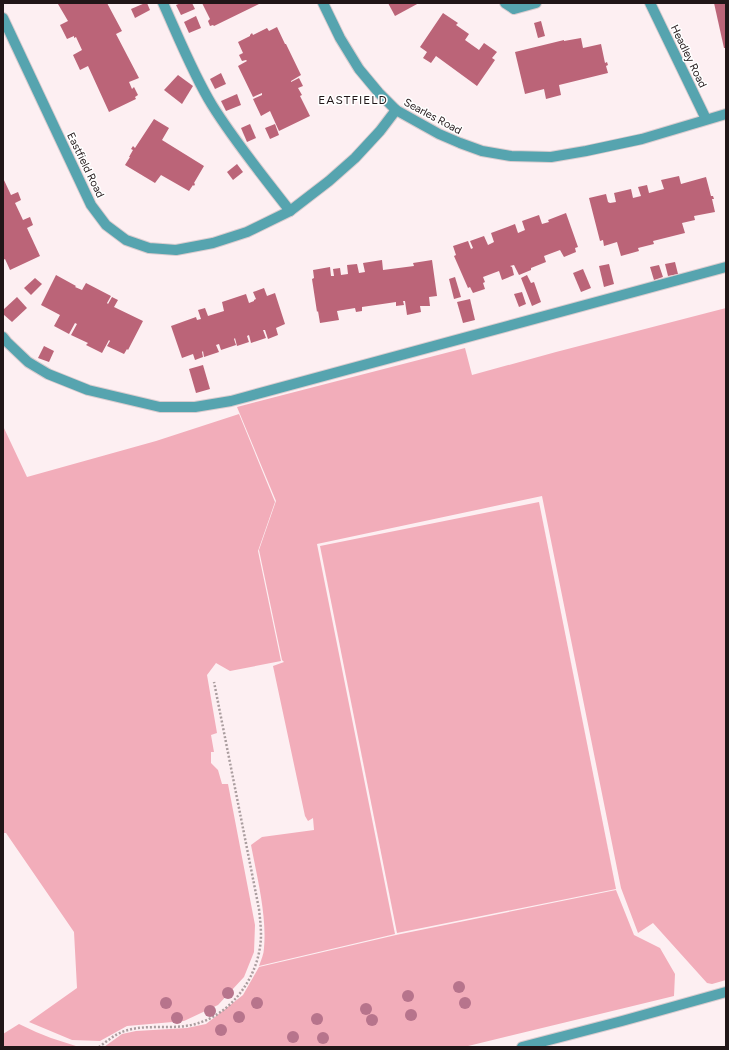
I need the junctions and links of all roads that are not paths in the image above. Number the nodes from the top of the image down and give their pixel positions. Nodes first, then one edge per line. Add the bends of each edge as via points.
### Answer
1 (163, 3) edge
2 (323, 3) edge
3 (505, 3) edge
4 (536, 3) edge
5 (650, 3) edge
6 (3, 18) edge
7 (396, 110) junction
8 (726, 114) edge
9 (706, 119) junction
10 (290, 210) junction
11 (726, 267) edge
12 (3, 336) edge
13 (726, 992) edge
14 (522, 1047) edge

1 - 10 street via 211,104 238,144
2 - 7 street, Searles Road via 359,69
3 - 4 street via 514,9
5 - 9 street, Headley Road
6 - 10 street, Eastfield Road via 91,205 106,225 126,240 148,248 176,250 213,243 247,232
7 - 9 street, Searles Road via 460,144 511,156 551,157 586,151 642,139
7 - 10 street, Eastfield Road via 355,158
8 - 9 street, Searles Road
11 - 12 street via 231,401 195,407 160,407 88,390 48,374 28,362
13 - 14 street

